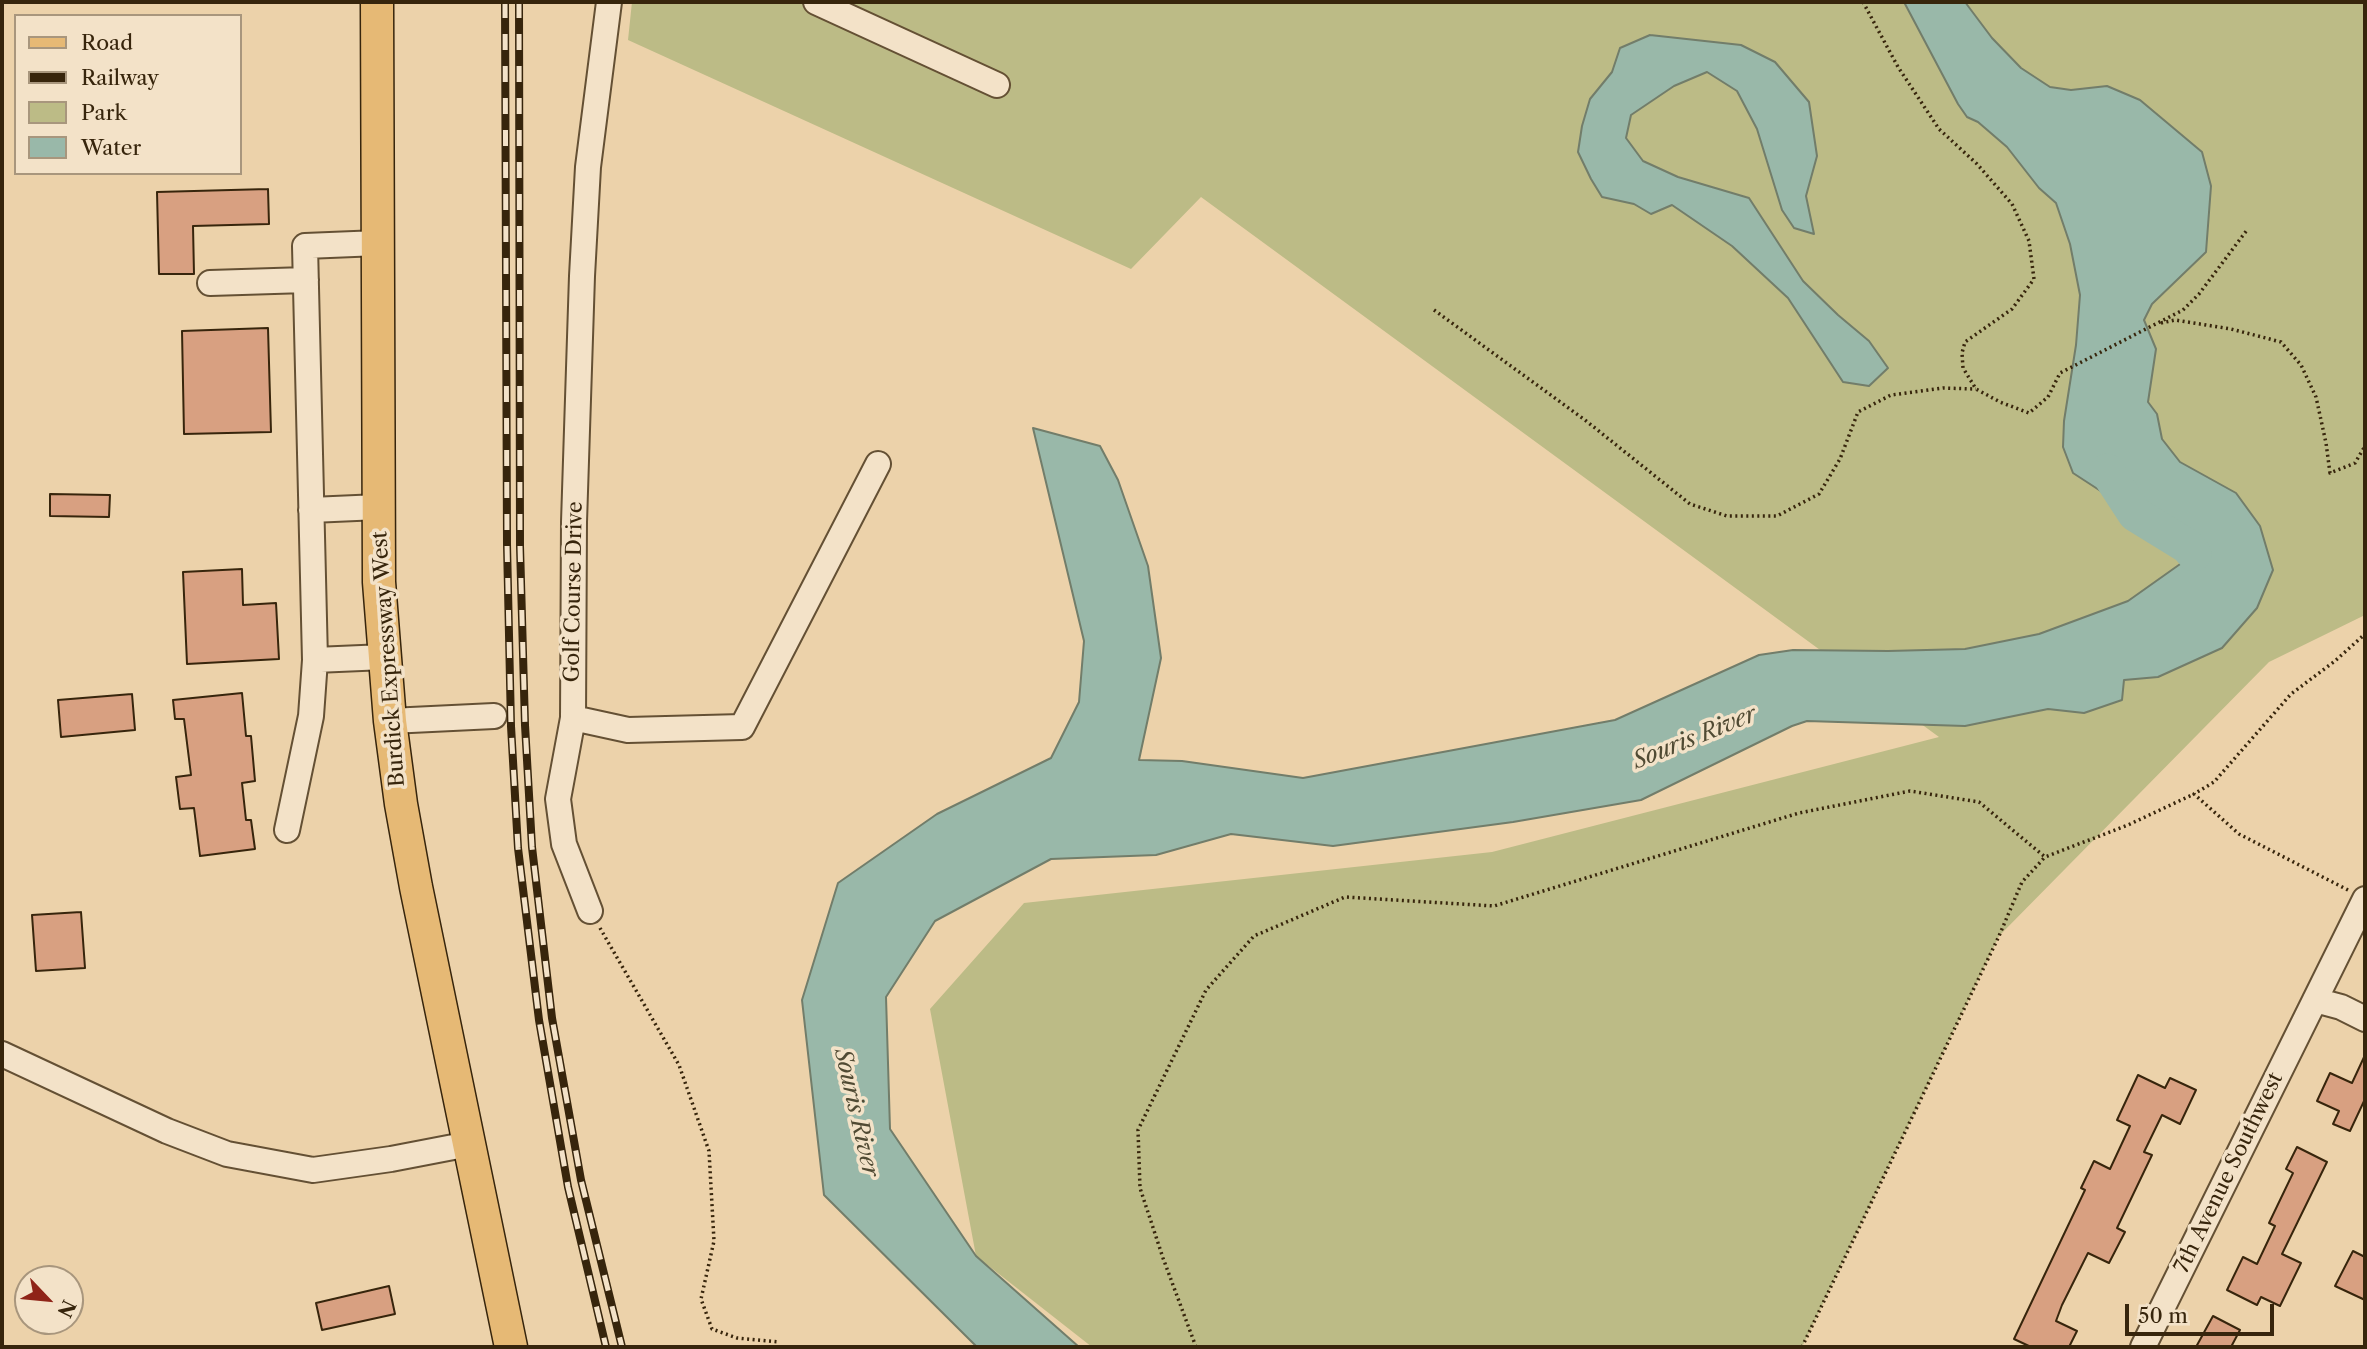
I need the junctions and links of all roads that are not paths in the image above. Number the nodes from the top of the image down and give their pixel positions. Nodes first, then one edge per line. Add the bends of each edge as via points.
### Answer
1 (377, 2) edge
2 (609, 2) edge
3 (816, 2) edge
4 (997, 85) dead end
5 (379, 243) junction
6 (306, 279) junction
7 (210, 282) dead end
8 (878, 464) dead end
9 (379, 507) junction
10 (311, 510) junction
11 (385, 657) junction
12 (315, 660) junction
13 (494, 716) dead end
14 (573, 719) junction
15 (390, 721) junction
16 (286, 830) dead end
17 (2360, 896) edge
18 (590, 911) road end
19 (2315, 1000) junction
20 (2365, 1019) edge
21 (2, 1054) edge
22 (470, 1144) junction
23 (511, 1347) edge
24 (2143, 1347) edge

1 - 5 main road, Burdick Expressway West
2 - 14 street, Golf Course Drive via 589,167 582,276
3 - 4 street
5 - 6 street via 305,246
5 - 9 main road, Burdick Expressway West
6 - 7 street
6 - 10 street
8 - 14 street via 742,727 628,730
9 - 10 street
9 - 11 main road, Burdick Expressway West
10 - 12 street
11 - 12 street
11 - 15 main road, Burdick Expressway West
12 - 16 street via 311,716
13 - 15 street
14 - 18 street, Golf Course Drive via 558,799 559,817 564,844
15 - 22 main road, Burdick Expressway West via 414,876
17 - 19 street, 7th Avenue Southwest
19 - 20 street
19 - 24 street, 7th Avenue Southwest
21 - 22 street via 227,1154 313,1170
22 - 23 main road, Burdick Expressway West

